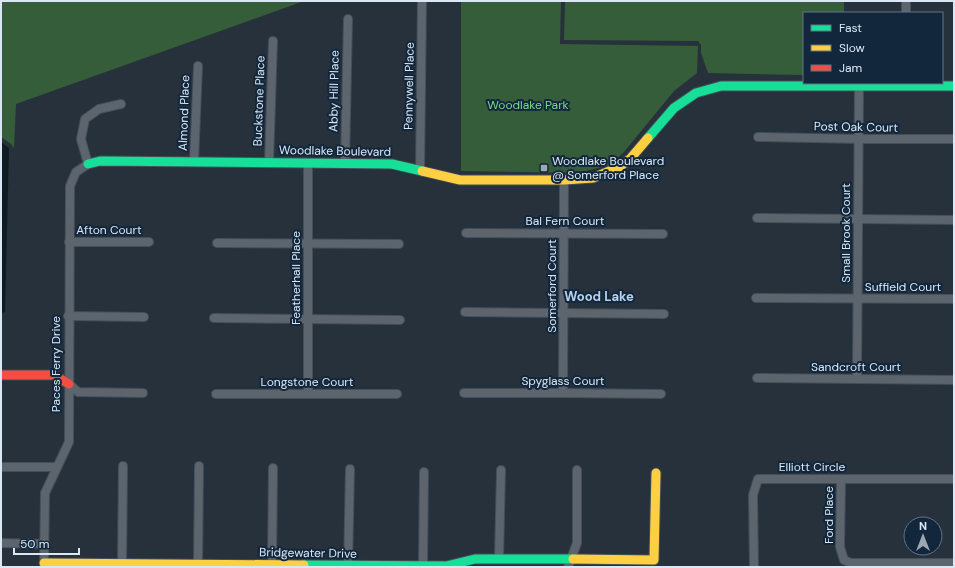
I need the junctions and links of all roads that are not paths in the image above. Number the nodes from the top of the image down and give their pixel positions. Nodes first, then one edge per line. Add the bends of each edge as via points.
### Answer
1 (422, 1) edge
2 (906, 1) edge
3 (906, 12) edge
4 (348, 19) dead end
5 (273, 41) dead end
6 (198, 66) dead end
7 (904, 85) edge
8 (859, 86) junction
9 (954, 86) edge
10 (121, 104) dead end
11 (758, 137) dead end
12 (859, 139) junction
13 (954, 139) edge
14 (194, 162) junction
15 (269, 162) junction
16 (308, 162) junction
17 (345, 163) junction
18 (88, 164) junction
19 (420, 170) junction
20 (564, 180) junction
21 (757, 218) dead end
22 (858, 220) junction
23 (954, 220) edge
24 (466, 233) dead end
25 (564, 233) junction
26 (663, 234) dead end
27 (68, 242) junction
28 (149, 242) dead end
29 (217, 243) dead end
30 (308, 244) junction
31 (399, 244) dead end
32 (756, 298) dead end
33 (858, 299) junction
34 (954, 299) edge
35 (465, 312) dead end
36 (563, 313) junction
37 (664, 314) dead end
38 (68, 316) junction
39 (144, 317) dead end
40 (214, 318) dead end
41 (308, 319) junction
42 (400, 320) dead end
43 (1, 375) edge
44 (758, 378) dead end
45 (857, 379) junction
46 (954, 380) edge
47 (68, 384) junction
48 (142, 393) dead end
49 (563, 393) junction
50 (216, 394) dead end
51 (308, 394) junction
52 (397, 394) dead end
53 (464, 394) dead end
54 (661, 394) dead end
55 (123, 466) dead end
56 (199, 466) dead end
57 (1, 467) edge
58 (57, 468) junction
59 (273, 468) dead end
60 (350, 469) dead end
61 (501, 470) dead end
62 (577, 470) dead end
63 (424, 472) dead end
64 (656, 473) dead end
65 (841, 479) junction
66 (954, 479) edge
67 (1, 543) edge
68 (44, 544) junction
69 (499, 558) junction
70 (569, 563) edge
71 (954, 563) edge
72 (44, 565) edge
73 (122, 565) edge
74 (198, 566) edge
75 (272, 566) edge
76 (348, 566) edge
77 (423, 566) edge
78 (754, 567) edge

1 - 19 street, Pennywell Place
2 - 3 street
4 - 17 street, Abby Hill Place
5 - 15 street, Buckstone Place
6 - 14 street, Almond Place
7 - 8 street, Woodlake Boulevard
7 - 9 street, Woodlake Boulevard
8 - 12 street, Small Brook Court
8 - 20 street, Woodlake Boulevard via 721,86 696,93 674,108 630,159 619,167 593,178
10 - 18 street via 99,109 85,119 80,139
11 - 12 street, Post Oak Court
12 - 13 street, Post Oak Court
12 - 22 street, Small Brook Court
14 - 15 street, Woodlake Boulevard
14 - 18 street, Woodlake Boulevard via 100,161
15 - 16 street, Woodlake Boulevard
16 - 17 street, Woodlake Boulevard
16 - 30 street, Featherhall Place
17 - 19 street, Woodlake Boulevard via 392,164
18 - 27 street, Paces Ferry Drive via 76,172 70,186
19 - 20 street, Woodlake Boulevard via 460,180
20 - 25 street, Somerford Court
21 - 22 street
22 - 23 street
22 - 33 street, Small Brook Court
24 - 25 street, Bal Fern Court
25 - 26 street, Bal Fern Court
25 - 36 street, Somerford Court
27 - 28 street, Afton Court
27 - 38 street, Paces Ferry Drive
29 - 30 street
30 - 31 street
30 - 41 street, Featherhall Place
32 - 33 street, Suffield Court
33 - 34 street, Suffield Court
33 - 45 street, Small Brook Court
35 - 36 street
36 - 37 street
36 - 49 street, Somerford Court
38 - 39 street
38 - 47 street, Paces Ferry Drive
40 - 41 street
41 - 42 street
41 - 51 street, Featherhall Place
43 - 47 street via 54,375
44 - 45 street, Sandcroft Court
45 - 46 street, Sandcroft Court
47 - 48 street via 78,392
47 - 58 street, Paces Ferry Drive via 68,442
49 - 53 street, Spyglass Court
49 - 54 street, Spyglass Court
50 - 51 street, Longstone Court
51 - 52 street, Longstone Court
55 - 73 street
56 - 74 street
57 - 58 street
58 - 68 street, Paces Ferry Drive via 45,493
59 - 75 street
60 - 76 street
61 - 69 street
62 - 70 street via 577,543
63 - 77 street
64 - 70 street, Bridgewater Drive via 654,560
65 - 66 street, Elliott Circle
65 - 71 street, Ford Place via 840,547 844,560 851,563
65 - 78 street, Elliott Circle via 758,479 753,496
67 - 68 street
68 - 72 street, Paces Ferry Drive
69 - 70 street, Bridgewater Drive
69 - 77 street, Bridgewater Drive via 475,559 446,566
72 - 73 street, Bridgewater Drive
73 - 74 street, Bridgewater Drive
74 - 75 street, Bridgewater Drive
75 - 76 street, Bridgewater Drive
76 - 77 street, Bridgewater Drive

